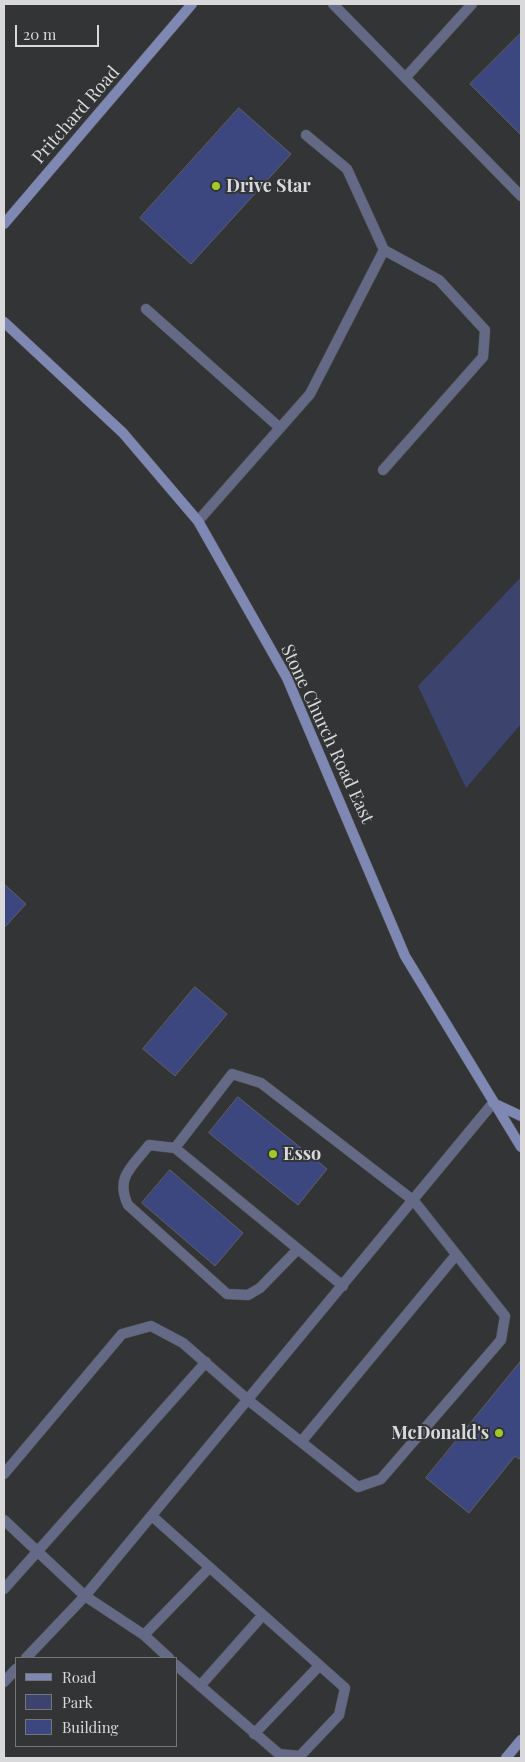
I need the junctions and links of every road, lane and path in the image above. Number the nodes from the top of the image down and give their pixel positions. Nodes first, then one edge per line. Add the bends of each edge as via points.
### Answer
1 (192, 4) edge
2 (333, 4) edge
3 (472, 4) edge
4 (406, 77) junction
5 (306, 135) dead end
6 (521, 196) edge
7 (4, 224) edge
8 (384, 250) junction
9 (146, 309) dead end
10 (4, 322) edge
11 (280, 428) junction
12 (383, 470) dead end
13 (198, 522) junction
14 (493, 1103) junction
15 (521, 1116) edge
16 (521, 1147) edge
17 (175, 1148) junction
18 (414, 1201) junction
19 (298, 1249) junction
20 (456, 1255) junction
21 (343, 1286) junction
22 (206, 1362) junction
23 (248, 1400) junction
24 (301, 1442) junction
25 (4, 1474) edge
26 (152, 1516) junction
27 (4, 1520) edge
28 (37, 1551) junction
29 (209, 1568) junction
30 (4, 1589) edge
31 (85, 1596) junction
32 (262, 1616) junction
33 (144, 1636) junction
34 (27, 1657) edge
35 (168, 1657) edge
36 (319, 1666) junction
37 (178, 1667) edge
38 (15, 1670) edge
39 (4, 1682) edge
40 (200, 1686) junction
41 (254, 1734) junction
42 (521, 1740) edge
43 (506, 1758) edge

1 - 7 main road, Pritchard Road
2 - 4 lane
3 - 4 lane
4 - 6 lane
5 - 8 lane via 347,169
8 - 11 lane via 310,394
8 - 12 lane via 439,280 485,330 483,357
9 - 11 lane
10 - 13 main road, Stone Church Road East via 123,433
11 - 13 lane
13 - 14 main road, Stone Church Road East via 287,678 405,956
14 - 15 main road
14 - 16 main road, Stone Church Road East
14 - 18 lane
17 - 18 lane via 232,1074 261,1082
17 - 19 lane
17 - 19 lane via 149,1145 124,1177 122,1191 128,1205 228,1294 248,1295 260,1288
18 - 20 lane
18 - 21 lane
19 - 21 lane
20 - 24 lane
20 - 24 lane via 505,1316 501,1340 381,1479 358,1487
21 - 23 lane
22 - 23 lane
22 - 25 lane via 183,1342 151,1326 122,1334
22 - 28 lane
23 - 24 lane
23 - 26 lane
26 - 29 lane
26 - 31 lane
27 - 28 lane
28 - 30 lane
28 - 31 lane
29 - 32 lane
29 - 33 lane
31 - 33 lane
31 - 34 lane
32 - 36 lane
32 - 40 lane
33 - 35 lane
36 - 41 lane
36 - 41 lane via 345,1688 339,1715 300,1756 279,1754
37 - 40 lane
38 - 39 lane
40 - 41 lane
42 - 43 main road

